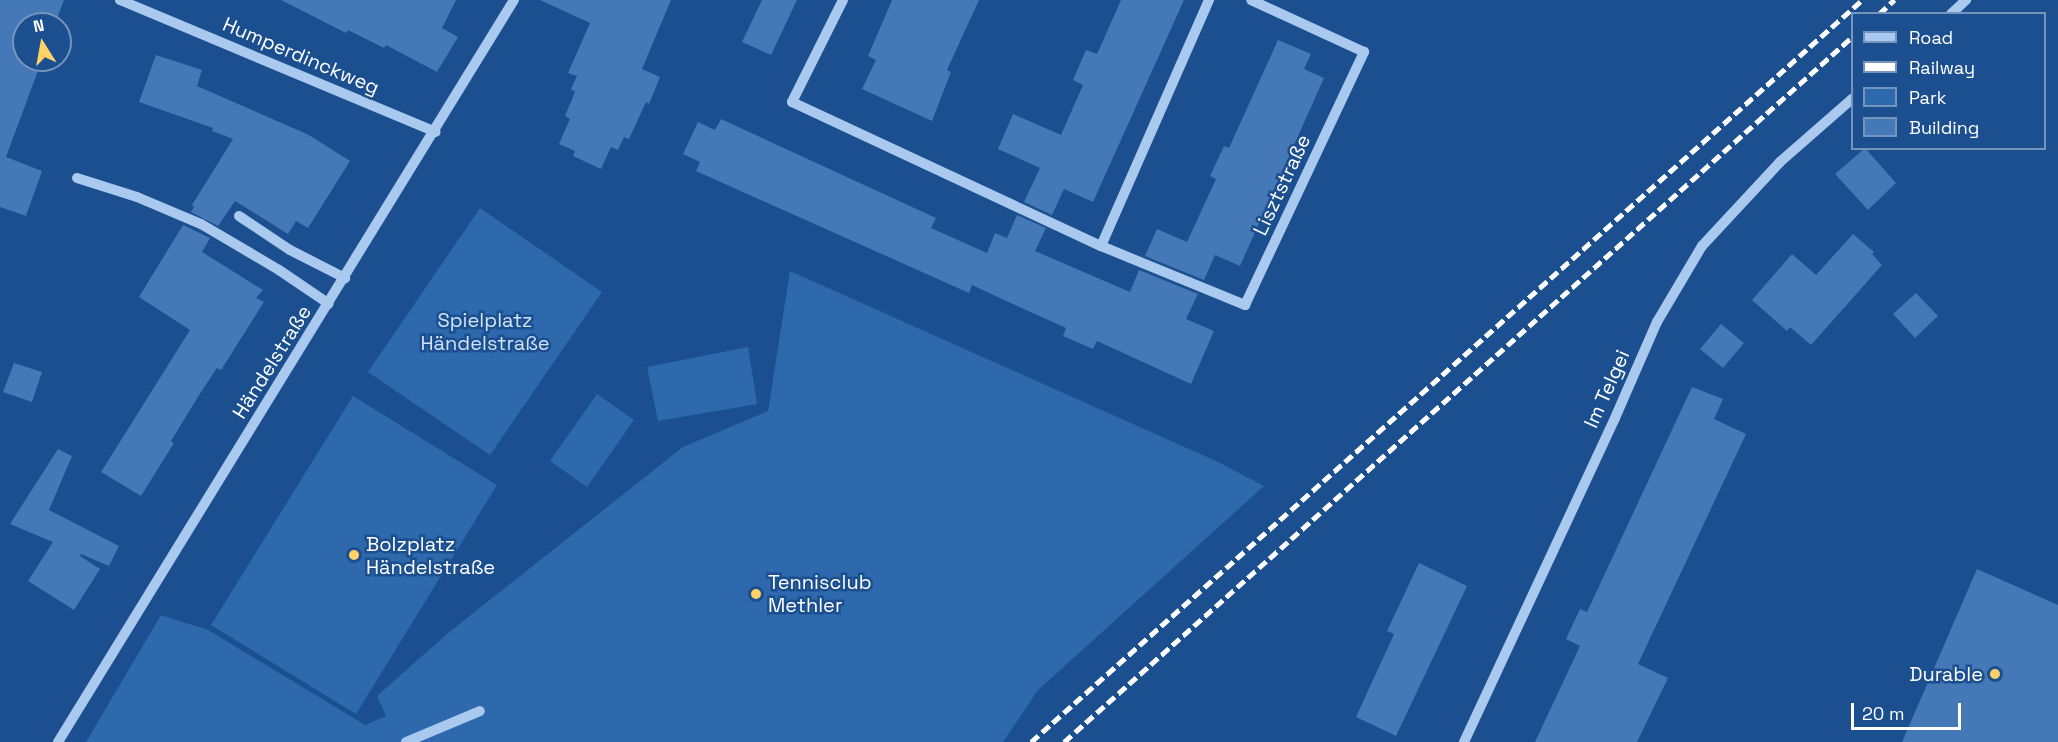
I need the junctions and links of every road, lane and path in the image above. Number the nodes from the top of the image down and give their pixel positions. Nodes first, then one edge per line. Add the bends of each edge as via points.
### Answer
1 (120, 0) edge
2 (514, 0) edge
3 (843, 0) edge
4 (1209, 0) edge
5 (1251, 0) edge
6 (1966, 0) edge
7 (1953, 12) edge
8 (1851, 100) edge
9 (435, 132) junction
10 (77, 178) dead end
11 (239, 216) dead end
12 (1101, 246) junction
13 (345, 278) junction
14 (329, 304) junction
15 (480, 711) dead end
16 (58, 742) edge
17 (406, 742) edge
18 (1464, 742) edge

1 - 9 street, Humperdinckweg
2 - 9 street, Händelstraße
3 - 12 street, Lisztstraße via 792,102
4 - 12 street
5 - 12 street, Lisztstraße via 1364,52 1245,305
6 - 7 street
8 - 18 street, Im Telgei via 1780,162 1702,246 1657,322
9 - 13 street, Händelstraße
10 - 14 street via 137,197 201,224
11 - 13 street via 290,250
13 - 14 street, Händelstraße
14 - 16 street, Händelstraße
15 - 17 street

